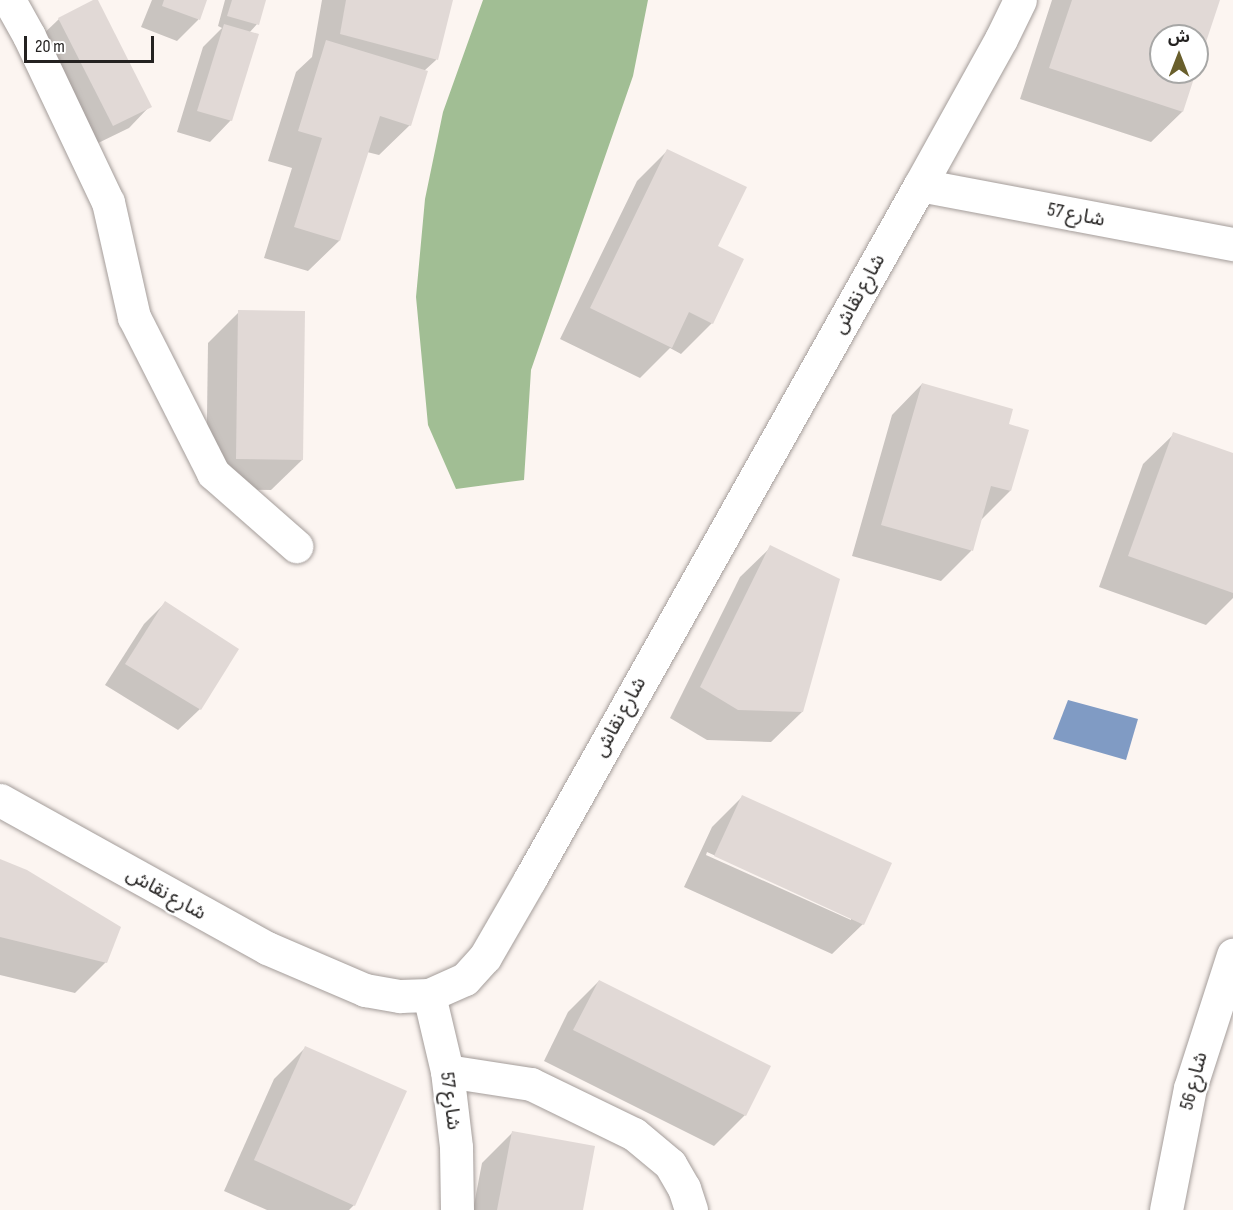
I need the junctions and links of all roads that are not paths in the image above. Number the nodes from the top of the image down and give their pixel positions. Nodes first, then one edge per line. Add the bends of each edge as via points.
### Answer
1 (9, 0) edge
2 (998, 0) edge
3 (1020, 0) edge
4 (1001, 39) junction
5 (920, 185) junction
6 (1233, 244) edge
7 (296, 546) dead end
8 (0, 800) edge
9 (1233, 955) edge
10 (429, 995) junction
11 (447, 1071) junction
12 (457, 1210) edge
13 (691, 1210) edge
14 (1167, 1210) edge

1 - 7 street via 108,202 134,317 213,473
2 - 4 street
3 - 4 street, شارع نقاش
4 - 5 street, شارع نقاش
5 - 6 street, شارع 57
5 - 10 street, شارع نقاش via 485,957 465,979
8 - 10 street, شارع نقاش via 267,948 365,990 400,996
9 - 14 street, شارع 56 via 1190,1088
10 - 11 street, شارع 57
11 - 12 street, شارع 57 via 456,1147
11 - 13 street via 531,1084 634,1134 670,1164

